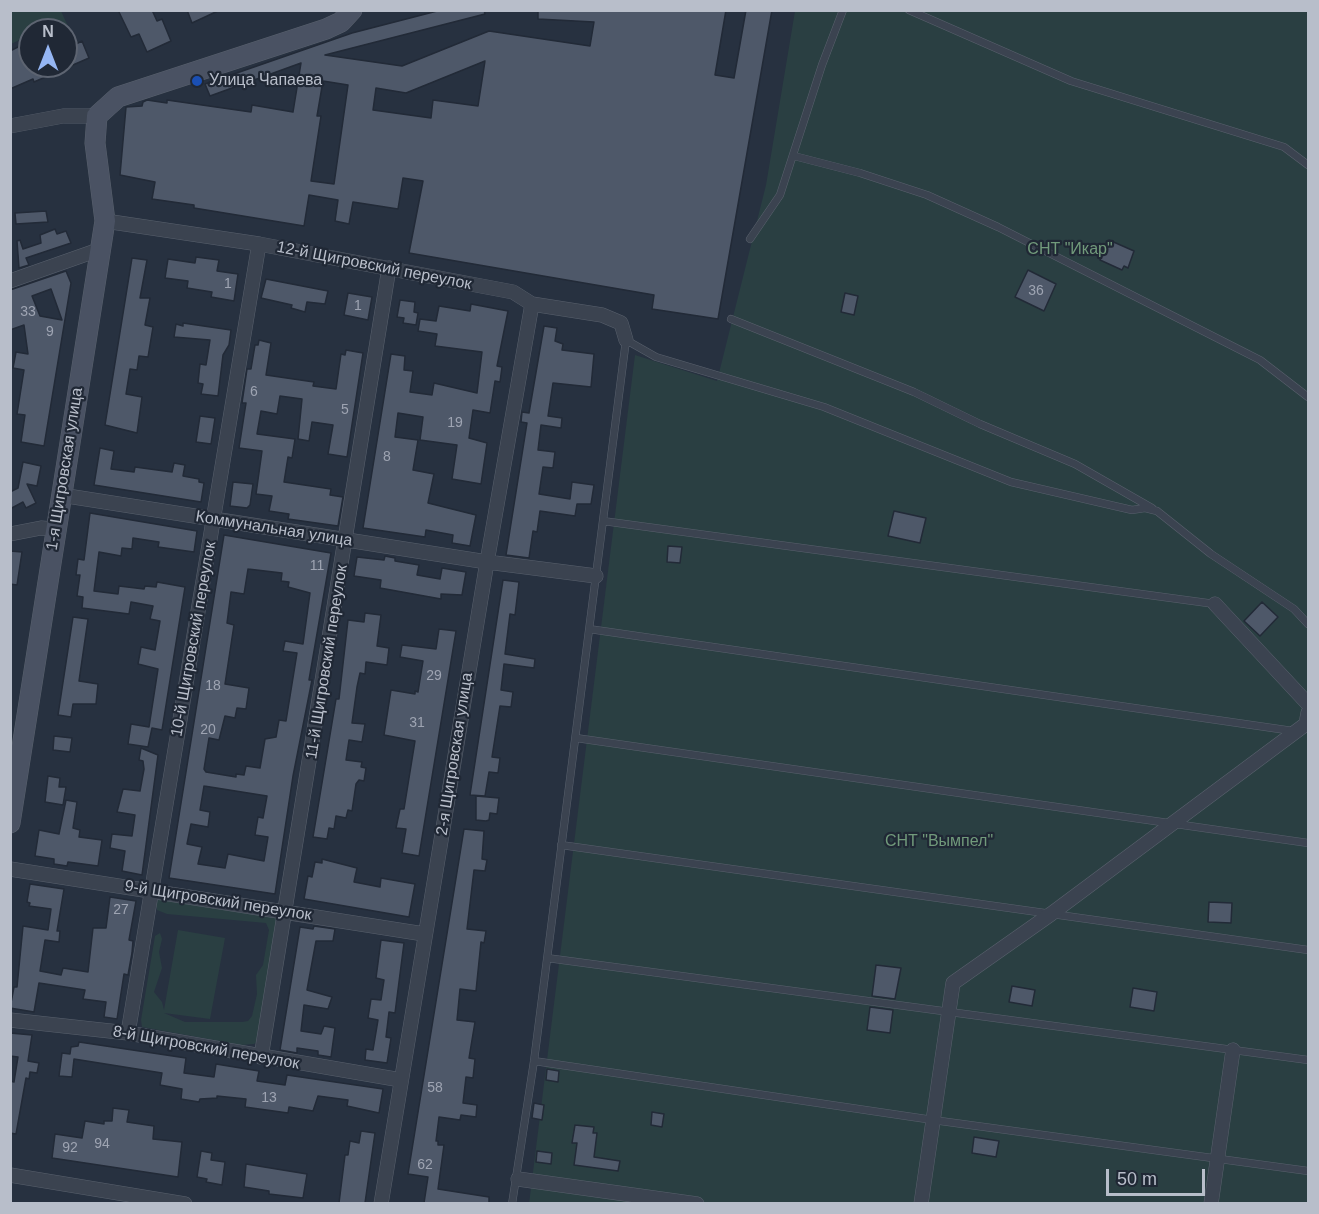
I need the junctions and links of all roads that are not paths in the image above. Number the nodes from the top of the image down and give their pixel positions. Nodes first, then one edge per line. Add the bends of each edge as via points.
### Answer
1 (352, 10) edge
2 (843, 10) edge
3 (909, 10) edge
4 (97, 116) junction
5 (10, 126) edge
6 (794, 156) junction
7 (1308, 165) edge
8 (105, 221) junction
9 (750, 239) dead end
10 (259, 244) junction
11 (101, 249) junction
12 (389, 268) junction
13 (10, 280) edge
14 (532, 304) junction
15 (731, 319) dead end
16 (626, 340) junction
17 (1308, 397) edge
18 (61, 495) junction
19 (1157, 511) junction
20 (214, 519) junction
21 (603, 521) junction
22 (55, 528) junction
23 (10, 534) edge
24 (346, 540) junction
25 (487, 562) junction
26 (596, 576) junction
27 (1215, 604) joint
28 (1308, 624) edge
29 (589, 629) junction
30 (1308, 704) edge
31 (1308, 713) edge
32 (1296, 731) junction
33 (576, 738) junction
34 (10, 823) edge
35 (1172, 824) junction
36 (1308, 843) edge
37 (561, 845) junction
38 (10, 869) edge
39 (152, 889) junction
40 (286, 912) junction
41 (1051, 914) junction
42 (424, 934) junction
43 (1308, 950) edge
44 (547, 958) junction
45 (948, 1012) junction
46 (10, 1020) edge
47 (128, 1033) junction
48 (1233, 1050) junction
49 (261, 1057) junction
50 (1308, 1060) edge
51 (534, 1061) junction
52 (401, 1080) junction
53 (933, 1120) junction
54 (1217, 1158) junction
55 (1308, 1171) edge
56 (10, 1175) edge
57 (518, 1179) junction
58 (185, 1203) edge
59 (381, 1203) edge
60 (512, 1203) edge
61 (697, 1203) edge
62 (921, 1203) edge
63 (1211, 1203) edge

1 - 4 street via 341,22 326,29 118,97
2 - 6 lane
3 - 7 lane via 1071,81 1284,147
4 - 5 street via 63,116
4 - 8 street, 1-я Щигровская улица via 94,143
6 - 9 lane via 780,195
6 - 17 lane via 927,195 998,227 1260,360
8 - 10 street, 12-й Щигровский переулок
8 - 11 street, 1-я Щигровская улица
10 - 12 street, 12-й Щигровский переулок
10 - 20 street, 10-й Щигровский переулок
11 - 13 street
11 - 18 street, 1-я Щигровская улица
12 - 14 street, 12-й Щигровский переулок via 513,292
12 - 24 street, 11-й Щигровский переулок
14 - 16 street, 12-й Щигровский переулок via 602,315 621,323
14 - 25 street, 2-я Щигровская улица
15 - 19 lane via 914,392 1075,464
16 - 19 lane via 656,357 824,407 1011,482 1132,510
16 - 21 lane
18 - 20 street, Коммунальная улица
18 - 22 street, 1-я Щигровская улица
19 - 28 lane via 1211,554 1294,609
20 - 24 street, Коммунальная улица
20 - 39 street, 10-й Щигровский переулок
21 - 26 lane
21 - 27 lane
22 - 23 street
22 - 34 street, 1-я Щигровская улица
24 - 25 street, Коммунальная улица
24 - 40 street, 11-й Щигровский переулок
25 - 26 street, Коммунальная улица
25 - 42 street, 2-я Щигровская улица
26 - 29 lane
27 - 30 street
29 - 32 lane
29 - 33 lane
31 - 32 street via 1306,724
32 - 35 street
33 - 35 lane
33 - 37 lane
35 - 36 lane
35 - 41 street
37 - 41 lane
37 - 44 lane
38 - 39 street, 9-й Щигровский переулок
39 - 40 street, 9-й Щигровский переулок
39 - 47 street, 10-й Щигровский переулок
40 - 42 street, 9-й Щигровский переулок
40 - 49 street, 11-й Щигровский переулок
41 - 43 lane
41 - 45 street via 952,983
42 - 52 street, 2-я Щигровская улица
44 - 45 lane
44 - 51 lane
45 - 48 lane
45 - 53 street
46 - 47 street, 8-й Щигровский переулок
47 - 49 street, 8-й Щигровский переулок
48 - 50 lane
48 - 54 street
49 - 52 street, 8-й Щигровский переулок
51 - 53 lane
51 - 57 lane
52 - 59 street, 2-я Щигровская улица
53 - 54 lane
53 - 62 street
54 - 55 lane
54 - 63 street
56 - 58 street
57 - 60 lane
57 - 61 street

